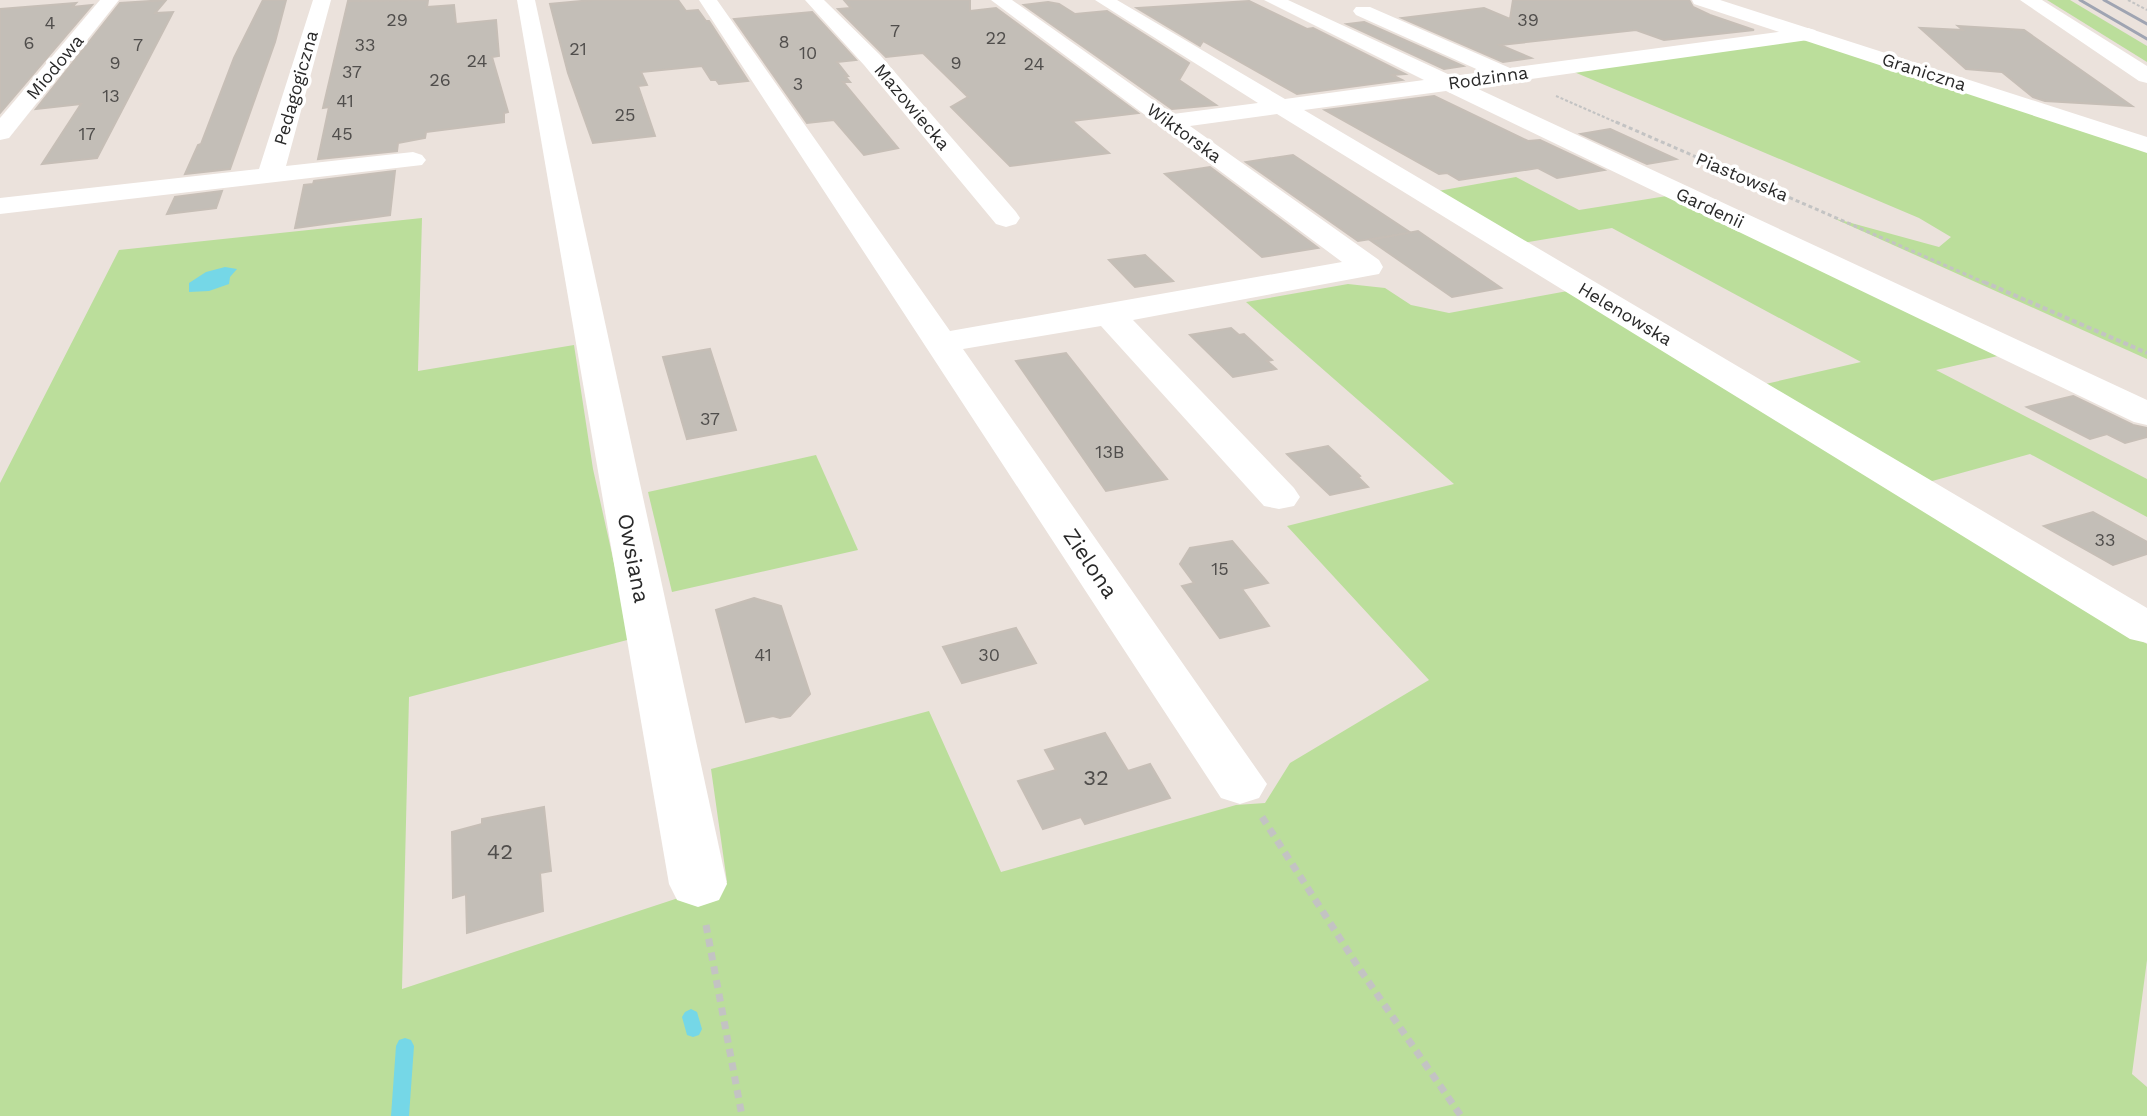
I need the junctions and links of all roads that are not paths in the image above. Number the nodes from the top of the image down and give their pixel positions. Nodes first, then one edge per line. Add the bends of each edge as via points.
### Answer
1 (110, 0) edge
2 (322, 0) edge
3 (526, 0) edge
4 (708, 0) edge
5 (814, 0) edge
6 (1000, 0) edge
7 (1104, 0) edge
8 (1273, 0) edge
9 (1339, 0) edge
10 (1701, 0) edge
11 (2029, 0) edge
12 (1808, 34) junction
13 (1537, 54) dead end
14 (1566, 66) junction
15 (1507, 75) junction
16 (2147, 76) edge
17 (1447, 83) junction
18 (1283, 108) junction
19 (1169, 122) junction
20 (0, 133) edge
21 (2147, 145) edge
22 (413, 160) dead end
23 (270, 175) junction
24 (0, 206) edge
25 (1006, 218) dead end
26 (1109, 315) junction
27 (941, 343) junction
28 (2147, 414) edge
29 (1279, 497) dead end
30 (2147, 628) edge
31 (1240, 784) road end
32 (698, 884) road end

1 - 20 street, Miodowa
2 - 23 street, Pedagogiczna
3 - 32 street, Owsiana
4 - 27 street, Zielona
5 - 25 street, Mazowiecka
6 - 19 street, Wiktorska
7 - 18 street, Helenowska
8 - 17 street, Gardenii
9 - 15 street
10 - 12 street, Graniczna
11 - 16 street
12 - 14 street, Rodzinna
12 - 21 street, Graniczna
13 - 14 street
14 - 15 street, Rodzinna
15 - 17 street, Rodzinna
17 - 18 street, Rodzinna
17 - 28 street, Gardenii
18 - 19 street, Rodzinna
18 - 30 street, Helenowska
19 - 26 street, Wiktorska via 1368,267
22 - 23 street
23 - 24 street
26 - 27 street
26 - 29 street
27 - 31 street, Zielona

